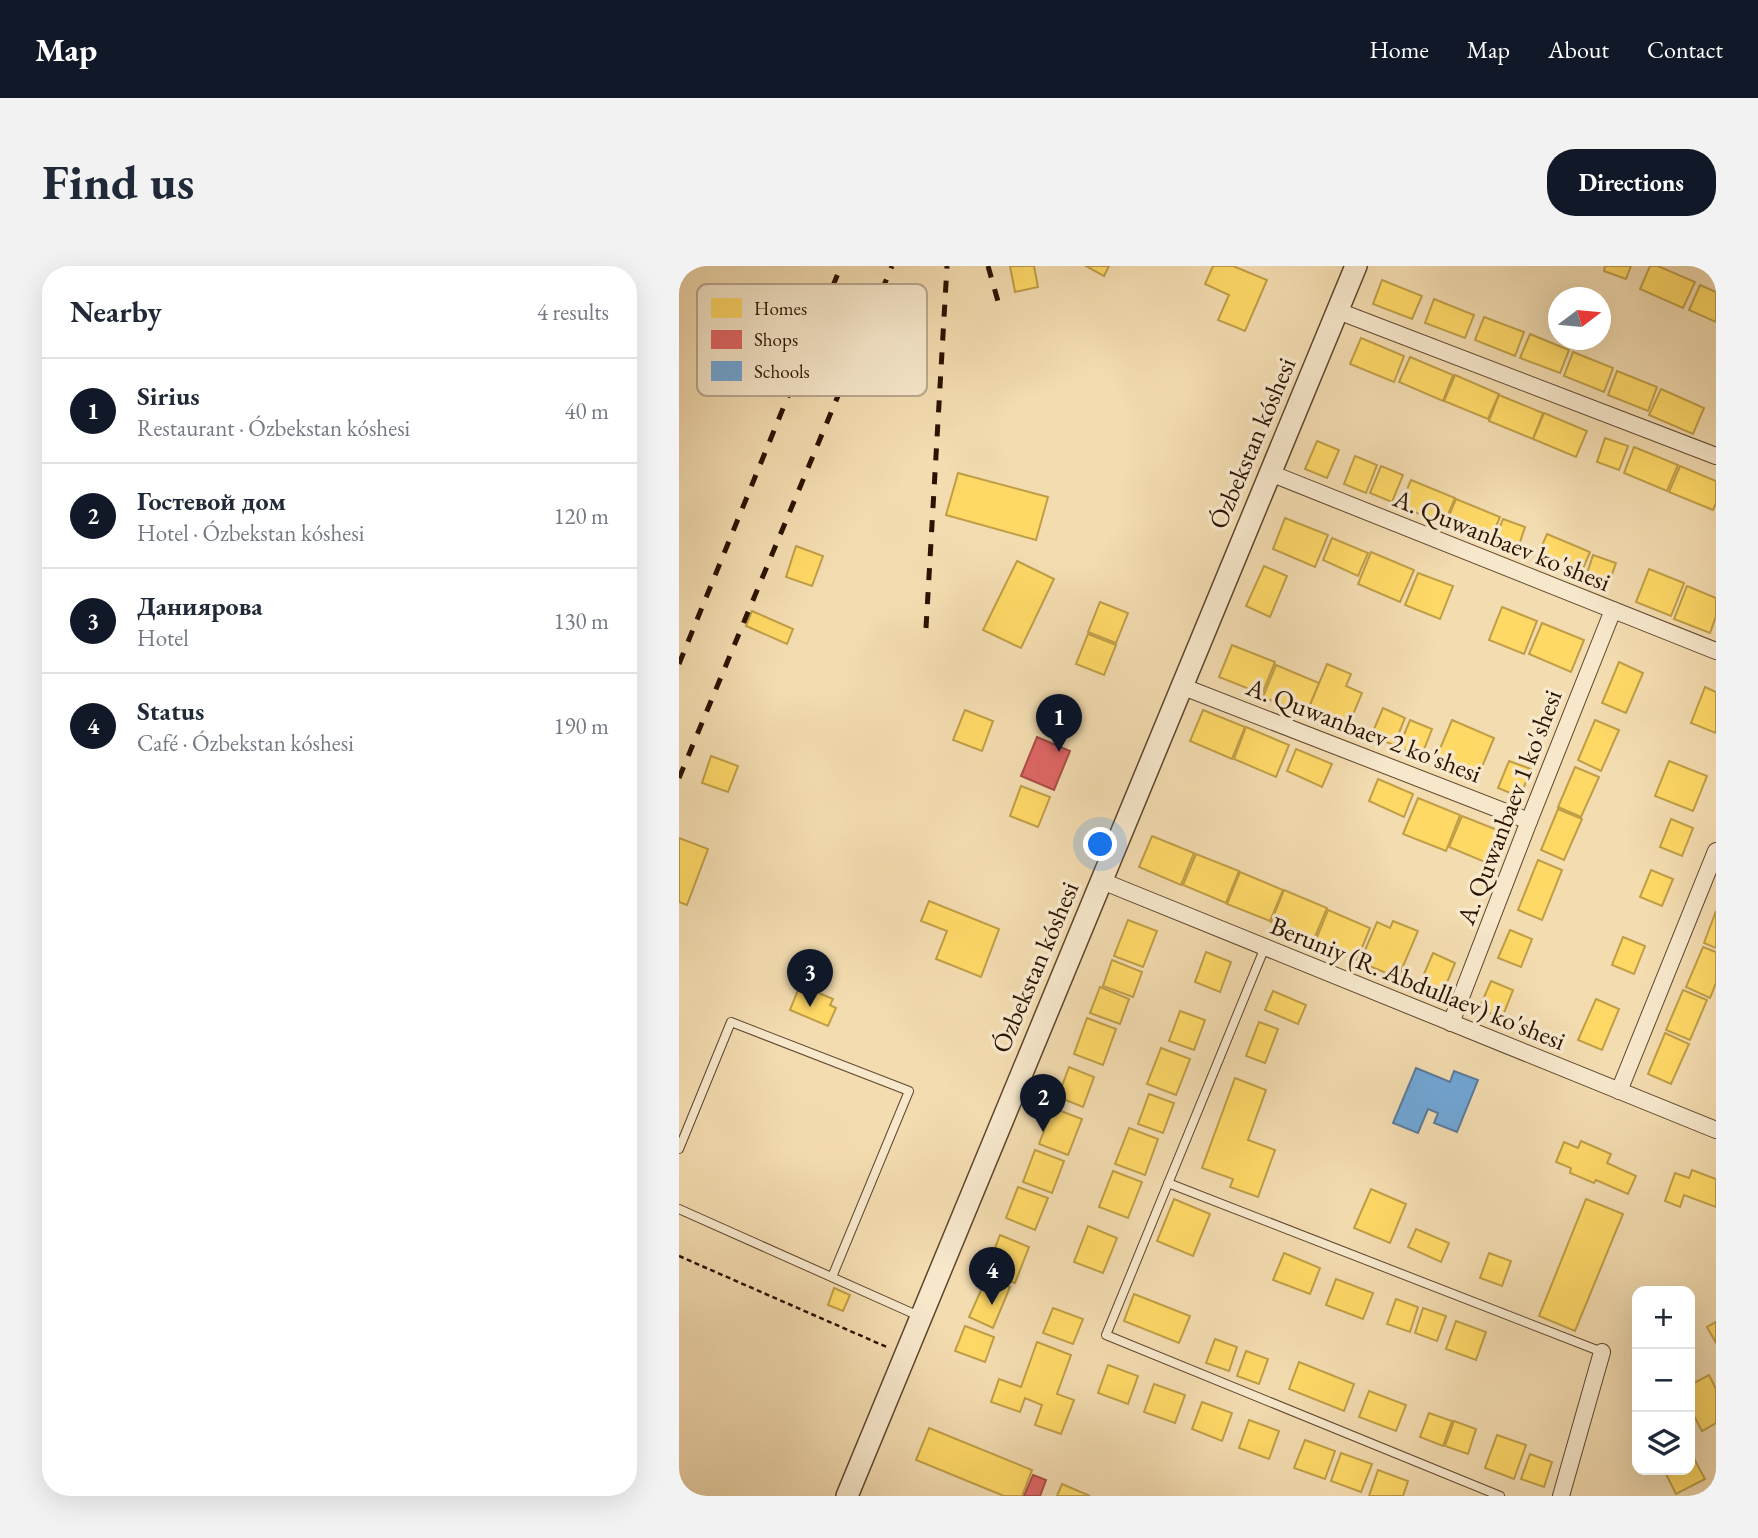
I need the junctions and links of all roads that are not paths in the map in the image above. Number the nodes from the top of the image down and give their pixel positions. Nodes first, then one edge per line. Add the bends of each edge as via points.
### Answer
1 (1356, 266) edge
2 (1338, 311) junction
3 (1716, 456) edge
4 (1270, 473) junction
5 (1613, 610) junction
6 (1716, 651) edge
7 (1181, 686) junction
8 (1529, 821) junction
9 (1716, 851) edge
10 (1102, 881) junction
11 (1265, 947) junction
12 (1451, 1023) junction
13 (1619, 1091) junction
14 (1716, 1130) edge
15 (679, 1149) edge
16 (1168, 1183) junction
17 (679, 1209) edge
18 (832, 1277) junction
19 (921, 1317) junction
20 (1602, 1352) joint
21 (847, 1496) edge
22 (1500, 1496) edge
23 (1561, 1496) edge

1 - 2 street, Ózbekstan kóshesi
2 - 3 street
2 - 4 street, Ózbekstan kóshesi
4 - 5 street, A. Quwanbaev ko'shesi
4 - 7 street, Ózbekstan kóshesi
5 - 6 street, A. Quwanbaev ko'shesi
5 - 8 street, A. Quwanbaev 1 ko'shesi
7 - 8 street, A. Quwanbaev 2 ko'shesi
7 - 10 street, Ózbekstan kóshesi
8 - 12 street, A. Quwanbaev 1 ko'shesi
9 - 13 street
10 - 11 street, Beruniy (R. Abdullaev) ko'shesi
10 - 19 street, Ózbekstan kóshesi
11 - 12 street, Beruniy (R. Abdullaev) ko'shesi
11 - 16 lane
12 - 13 street, Beruniy (R. Abdullaev) ko'shesi
13 - 14 street, Beruniy (R. Abdullaev) ko'shesi
15 - 18 lane via 731,1022 909,1091
16 - 20 lane
16 - 22 lane via 1106,1335
17 - 18 lane
18 - 19 lane
19 - 21 street, Ózbekstan kóshesi
20 - 23 street

